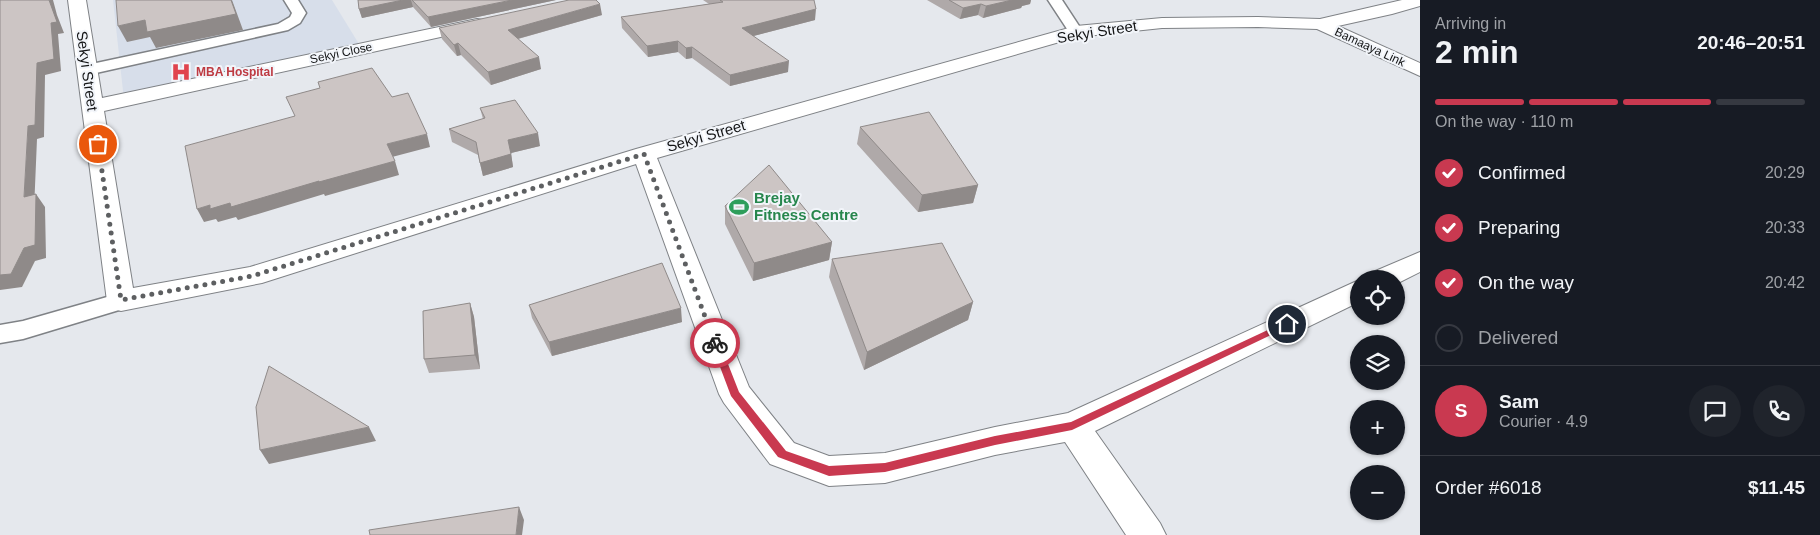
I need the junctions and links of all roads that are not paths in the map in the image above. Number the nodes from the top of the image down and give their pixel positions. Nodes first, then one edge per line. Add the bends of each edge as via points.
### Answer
1 (77, 0) edge
2 (291, 0) edge
3 (1055, 0) edge
4 (1420, 0) edge
5 (492, 21) edge
6 (1320, 24) junction
7 (1076, 32) junction
8 (87, 70) junction
9 (1420, 70) edge
10 (92, 107) junction
11 (644, 154) junction
12 (1420, 261) edge
13 (1402, 270) edge
14 (1350, 294) edge
15 (121, 300) junction
16 (0, 334) edge
17 (1072, 426) junction
18 (1147, 535) edge

1 - 8 street, Sekyi Street
2 - 8 lane via 299,13 295,20 283,27
3 - 7 lane
4 - 6 street, Sekyi Street
5 - 10 street, Sekyi Close
6 - 7 street, Sekyi Street via 1162,24
6 - 9 street, Bamaaya Link
7 - 11 street, Sekyi Street
8 - 10 street, Sekyi Street
10 - 15 street, Sekyi Street
11 - 15 street, Sekyi Street via 252,276
11 - 17 street via 734,394 782,454 829,471 885,468
12 - 13 street
14 - 17 street
15 - 16 lane
17 - 18 street

